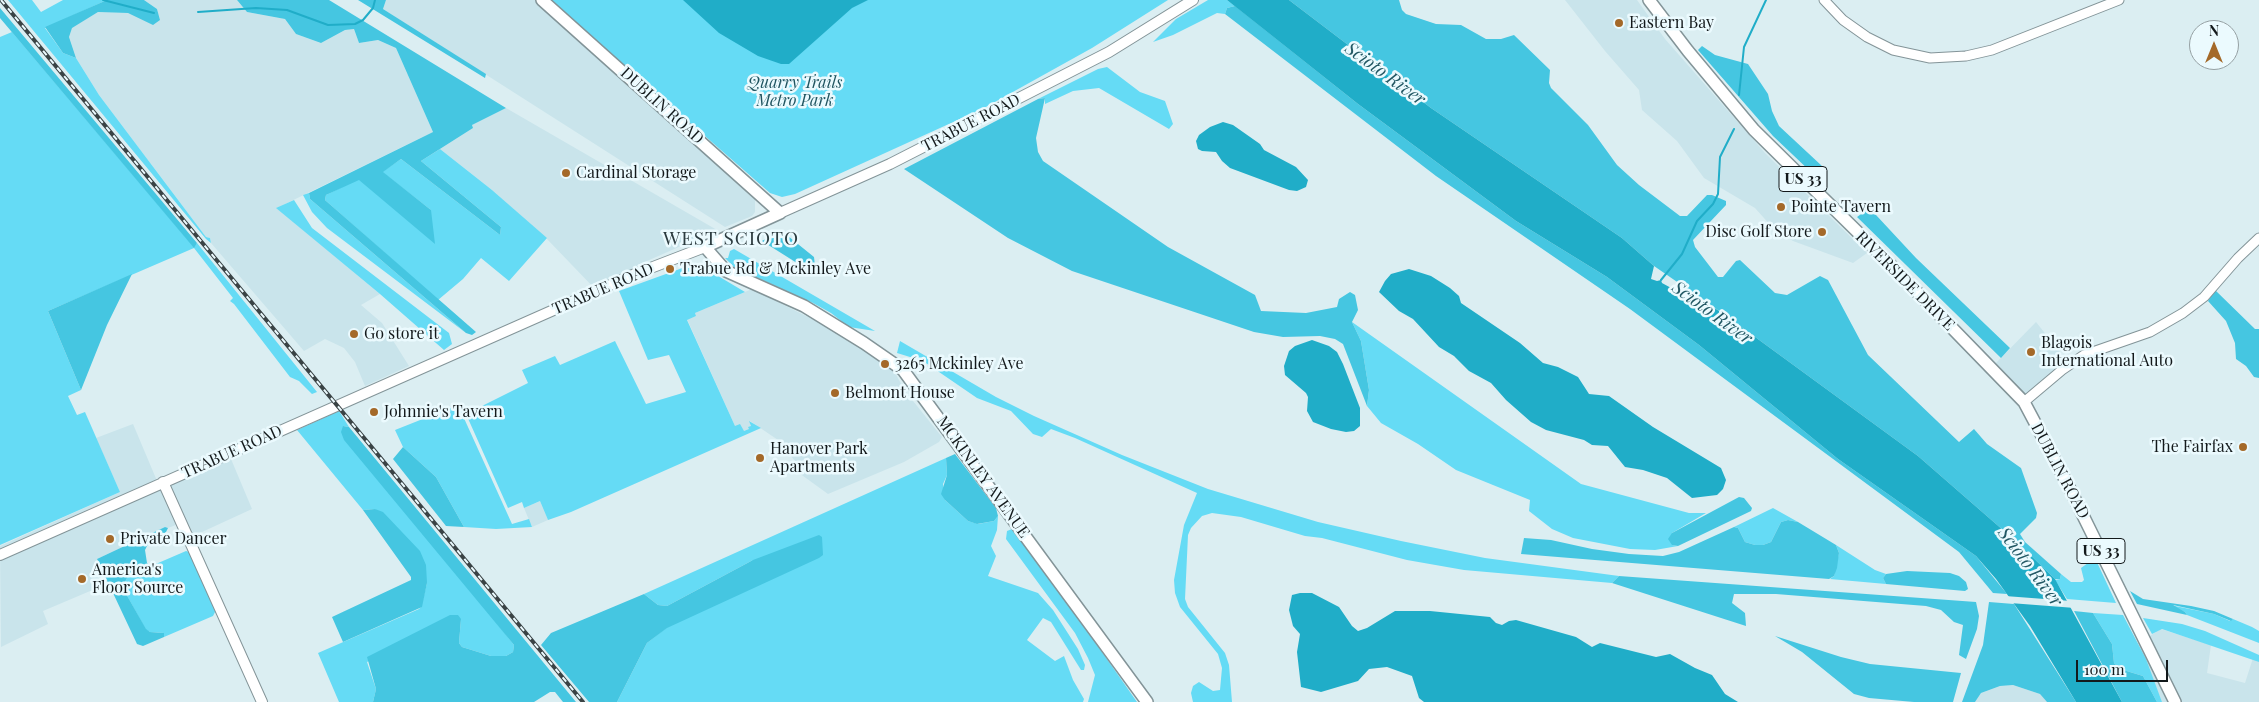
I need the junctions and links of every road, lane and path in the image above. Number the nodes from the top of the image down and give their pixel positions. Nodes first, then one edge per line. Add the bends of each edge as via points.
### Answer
1 (542, 0) edge
2 (1193, 0) edge
3 (1649, 0) edge
4 (1824, 0) edge
5 (2119, 0) edge
6 (780, 213) junction
7 (2259, 238) edge
8 (705, 247) junction
9 (2024, 402) junction
10 (163, 482) junction
11 (0, 554) edge
12 (262, 702) edge
13 (1147, 702) edge
14 (2175, 702) edge

1 - 6 main road, DUBLIN ROAD
2 - 6 main road, TRABUE ROAD via 1109,52 971,124
3 - 9 main road, RIVERSIDE DRIVE / US 33 via 1754,130
4 - 5 street via 1855,30 1880,44 1915,56 1937,58 1992,50
6 - 8 main road, TRABUE ROAD
7 - 9 street via 2204,297 2183,314 2150,332 2084,355
8 - 10 main road, TRABUE ROAD via 636,274
8 - 13 main road, MCKINLEY AVENUE via 726,271 804,306 903,370
9 - 14 main road, DUBLIN ROAD / US 33
10 - 11 main road, TRABUE ROAD
10 - 12 main road

